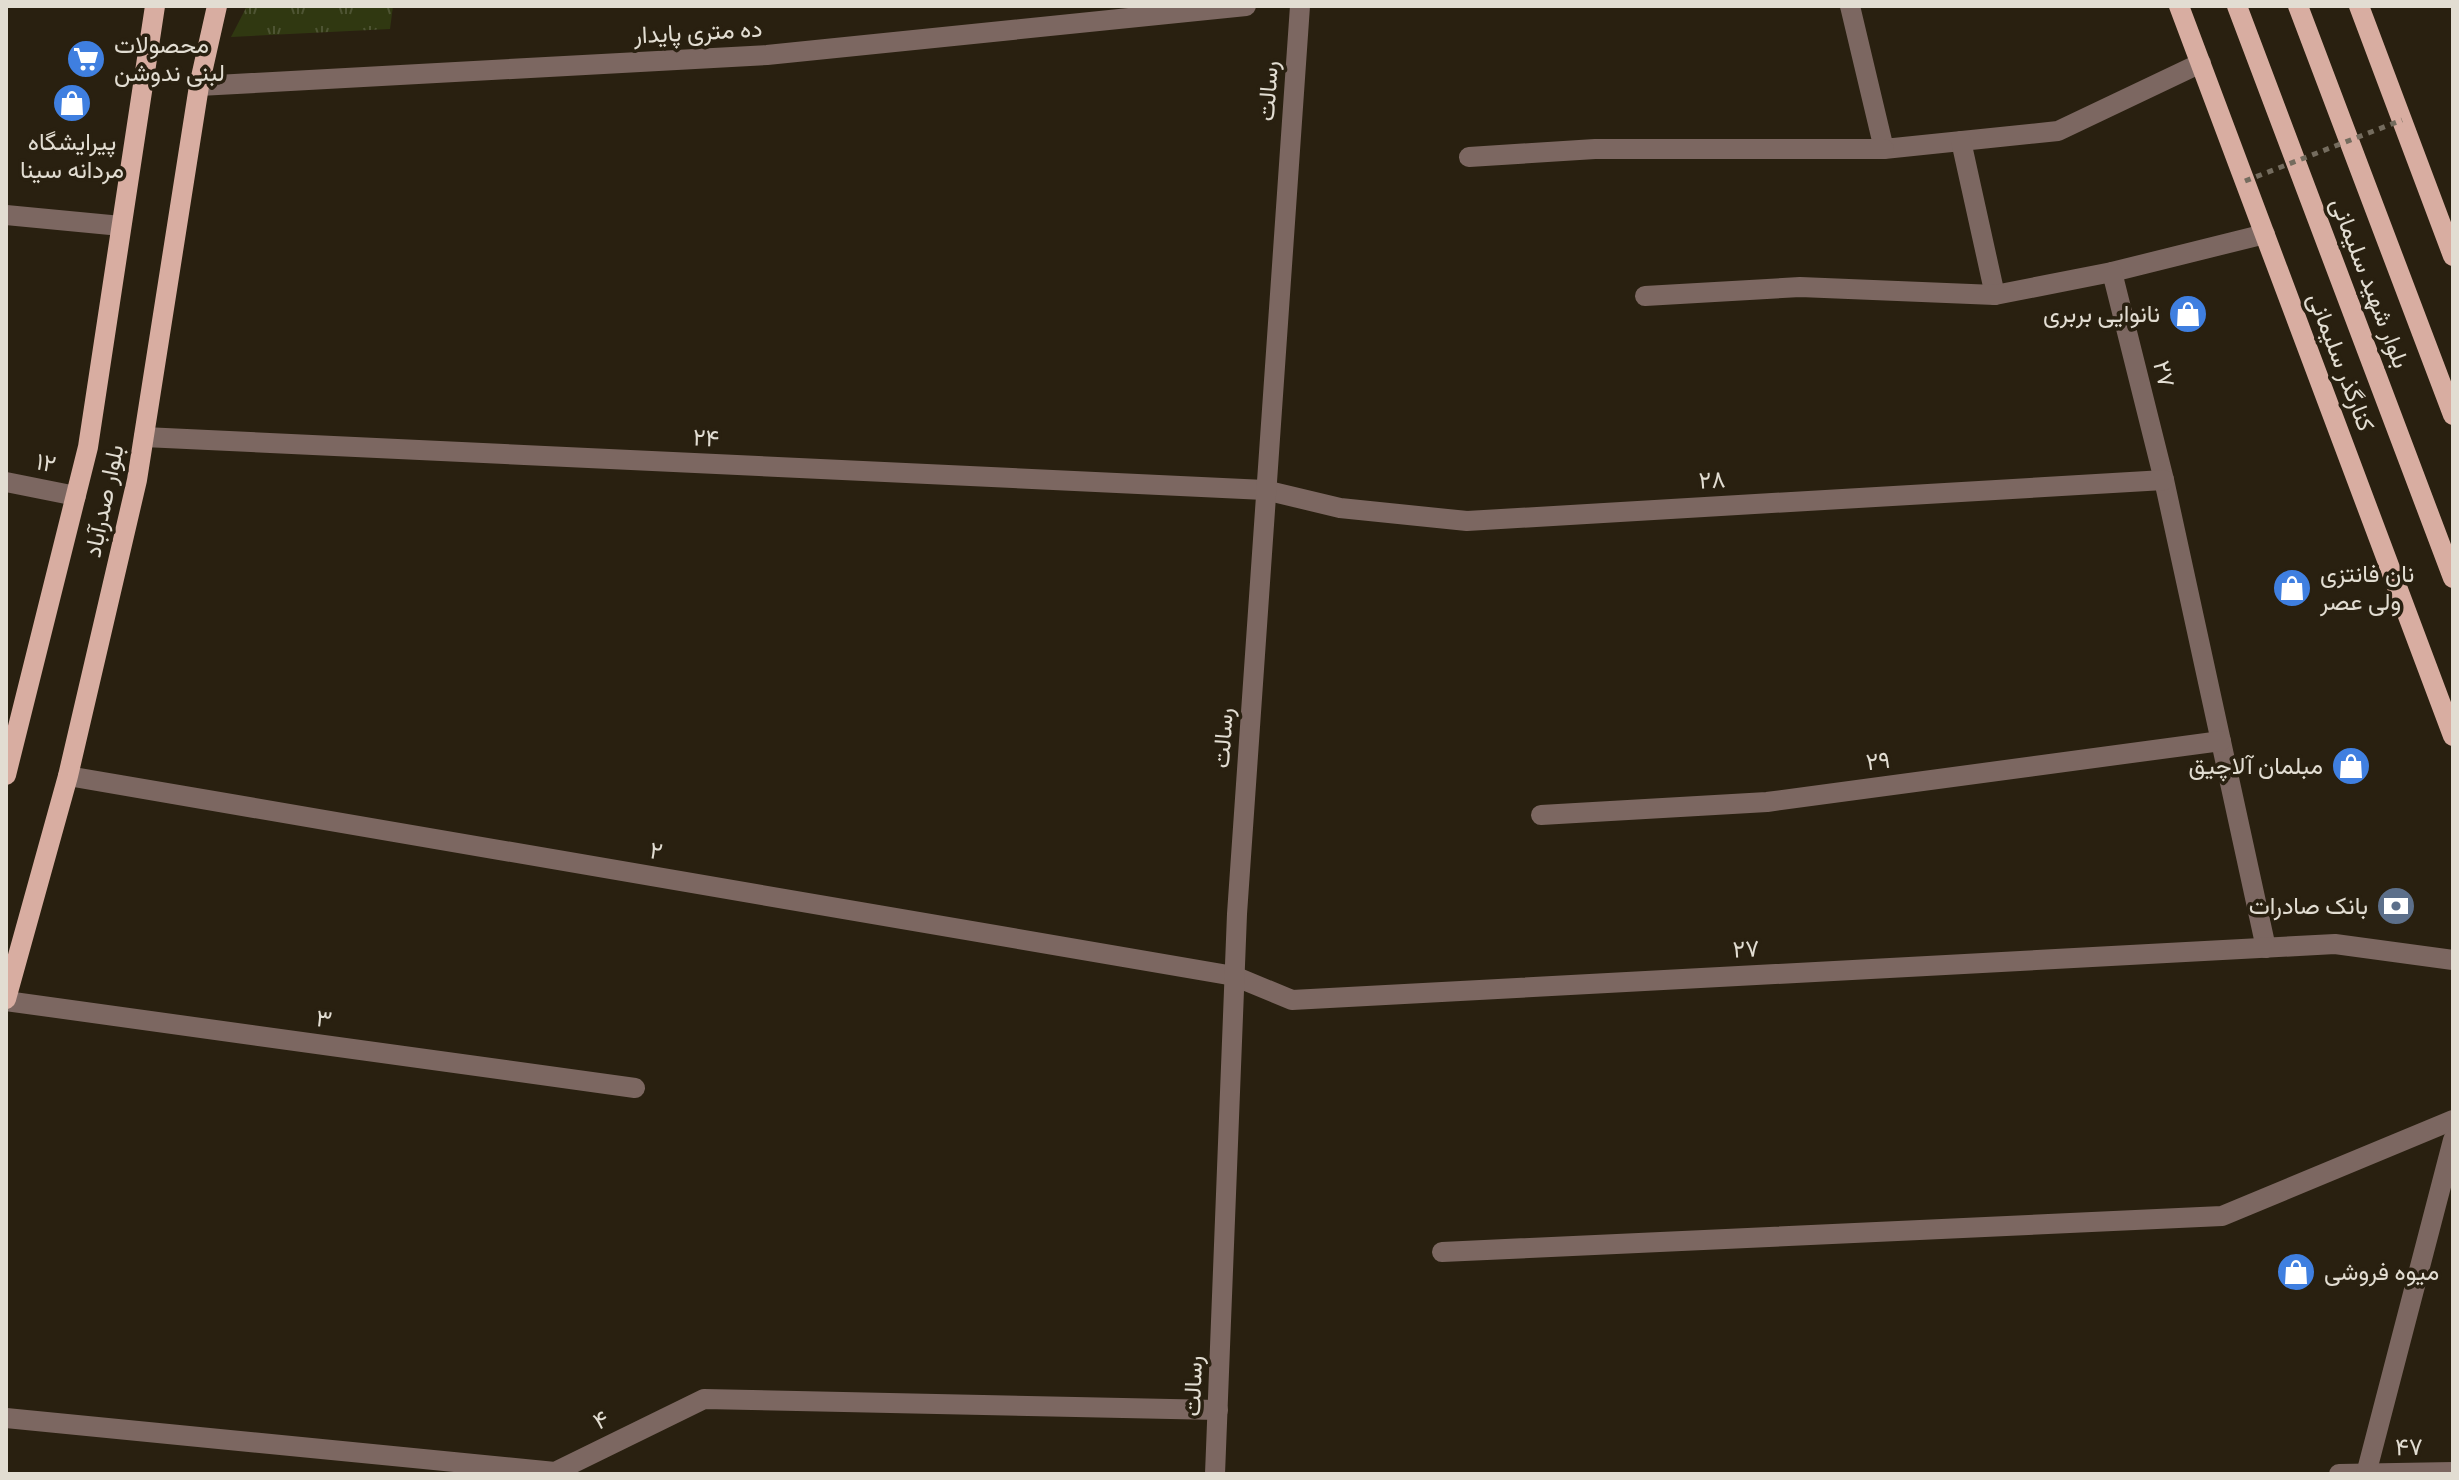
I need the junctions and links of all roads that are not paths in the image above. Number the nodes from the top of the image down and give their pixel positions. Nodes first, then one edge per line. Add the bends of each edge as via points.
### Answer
1 (155, 6) edge
2 (217, 6) edge
3 (1246, 6) edge
4 (1300, 6) edge
5 (1850, 6) edge
6 (2179, 6) edge
7 (2237, 6) edge
8 (2298, 6) edge
9 (2359, 6) edge
10 (2201, 63) junction
11 (199, 86) junction
12 (1961, 141) junction
13 (1884, 149) junction
14 (1469, 157) dead end
15 (6, 215) edge
16 (121, 226) junction
17 (2265, 234) junction
18 (2453, 256) edge
19 (2112, 272) junction
20 (1995, 295) junction
21 (1645, 296) dead end
22 (2453, 415) edge
23 (144, 437) junction
24 (2164, 480) junction
25 (6, 482) edge
26 (1265, 490) junction
27 (76, 496) junction
28 (2453, 578) edge
29 (2453, 736) edge
30 (2221, 741) junction
31 (6, 775) edge
32 (68, 776) junction
33 (1541, 815) dead end
34 (2266, 948) junction
35 (2453, 960) edge
36 (1234, 976) junction
37 (6, 1000) edge
38 (635, 1088) dead end
39 (2453, 1120) edge
40 (2453, 1140) edge
41 (2448, 1177) edge
42 (1442, 1252) dead end
43 (1218, 1410) junction
44 (6, 1418) edge
45 (2453, 1472) edge
46 (1215, 1474) edge
47 (2339, 1474) edge
48 (2366, 1474) edge

1 - 16 main road, بلوار صدرآباد
2 - 11 main road, بلوار صدرآباد
3 - 11 street, ده متری پایدار via 767,55
4 - 26 street, رسالت
5 - 13 street
6 - 10 main road, کنارگذر سلیمانی
7 - 28 main road, بلوار شهید سلیمانی
8 - 22 main road, بلوار شهید سلیمانی
9 - 18 main road
10 - 12 street via 2058,131
10 - 17 main road, کنارگذر سلیمانی
11 - 23 main road, بلوار صدرآباد
12 - 13 street
12 - 20 street
13 - 14 street via 1595,149
15 - 16 street
16 - 27 main road, بلوار صدرآباد
17 - 19 street
17 - 29 main road, کنارگذر سلیمانی
19 - 20 street
19 - 24 street, ۲۷
20 - 21 street via 1800,287
23 - 26 street, ۲۴
23 - 32 main road, بلوار صدرآباد
24 - 26 street, ۲۸ via 1467,521 1340,508
24 - 30 street, ۲۷
25 - 27 street, ۱۲
26 - 36 street, رسالت
27 - 31 main road, بلوار صدرآباد
30 - 33 street, ۲۹ via 1767,802
30 - 34 street, ۲۷
32 - 36 street, ۲
32 - 37 main road, بلوار صدرآباد
34 - 35 street, ۲۷ via 2335,944
34 - 36 street, ۲۷ via 1292,1000
36 - 43 street, رسالت
37 - 38 street, ۳
39 - 42 street via 2222,1216
40 - 41 street
41 - 48 street
43 - 44 street, ۴ via 704,1399 555,1472
43 - 46 street, رسالت
45 - 48 street, ۴۷
47 - 48 street, ۴۷

